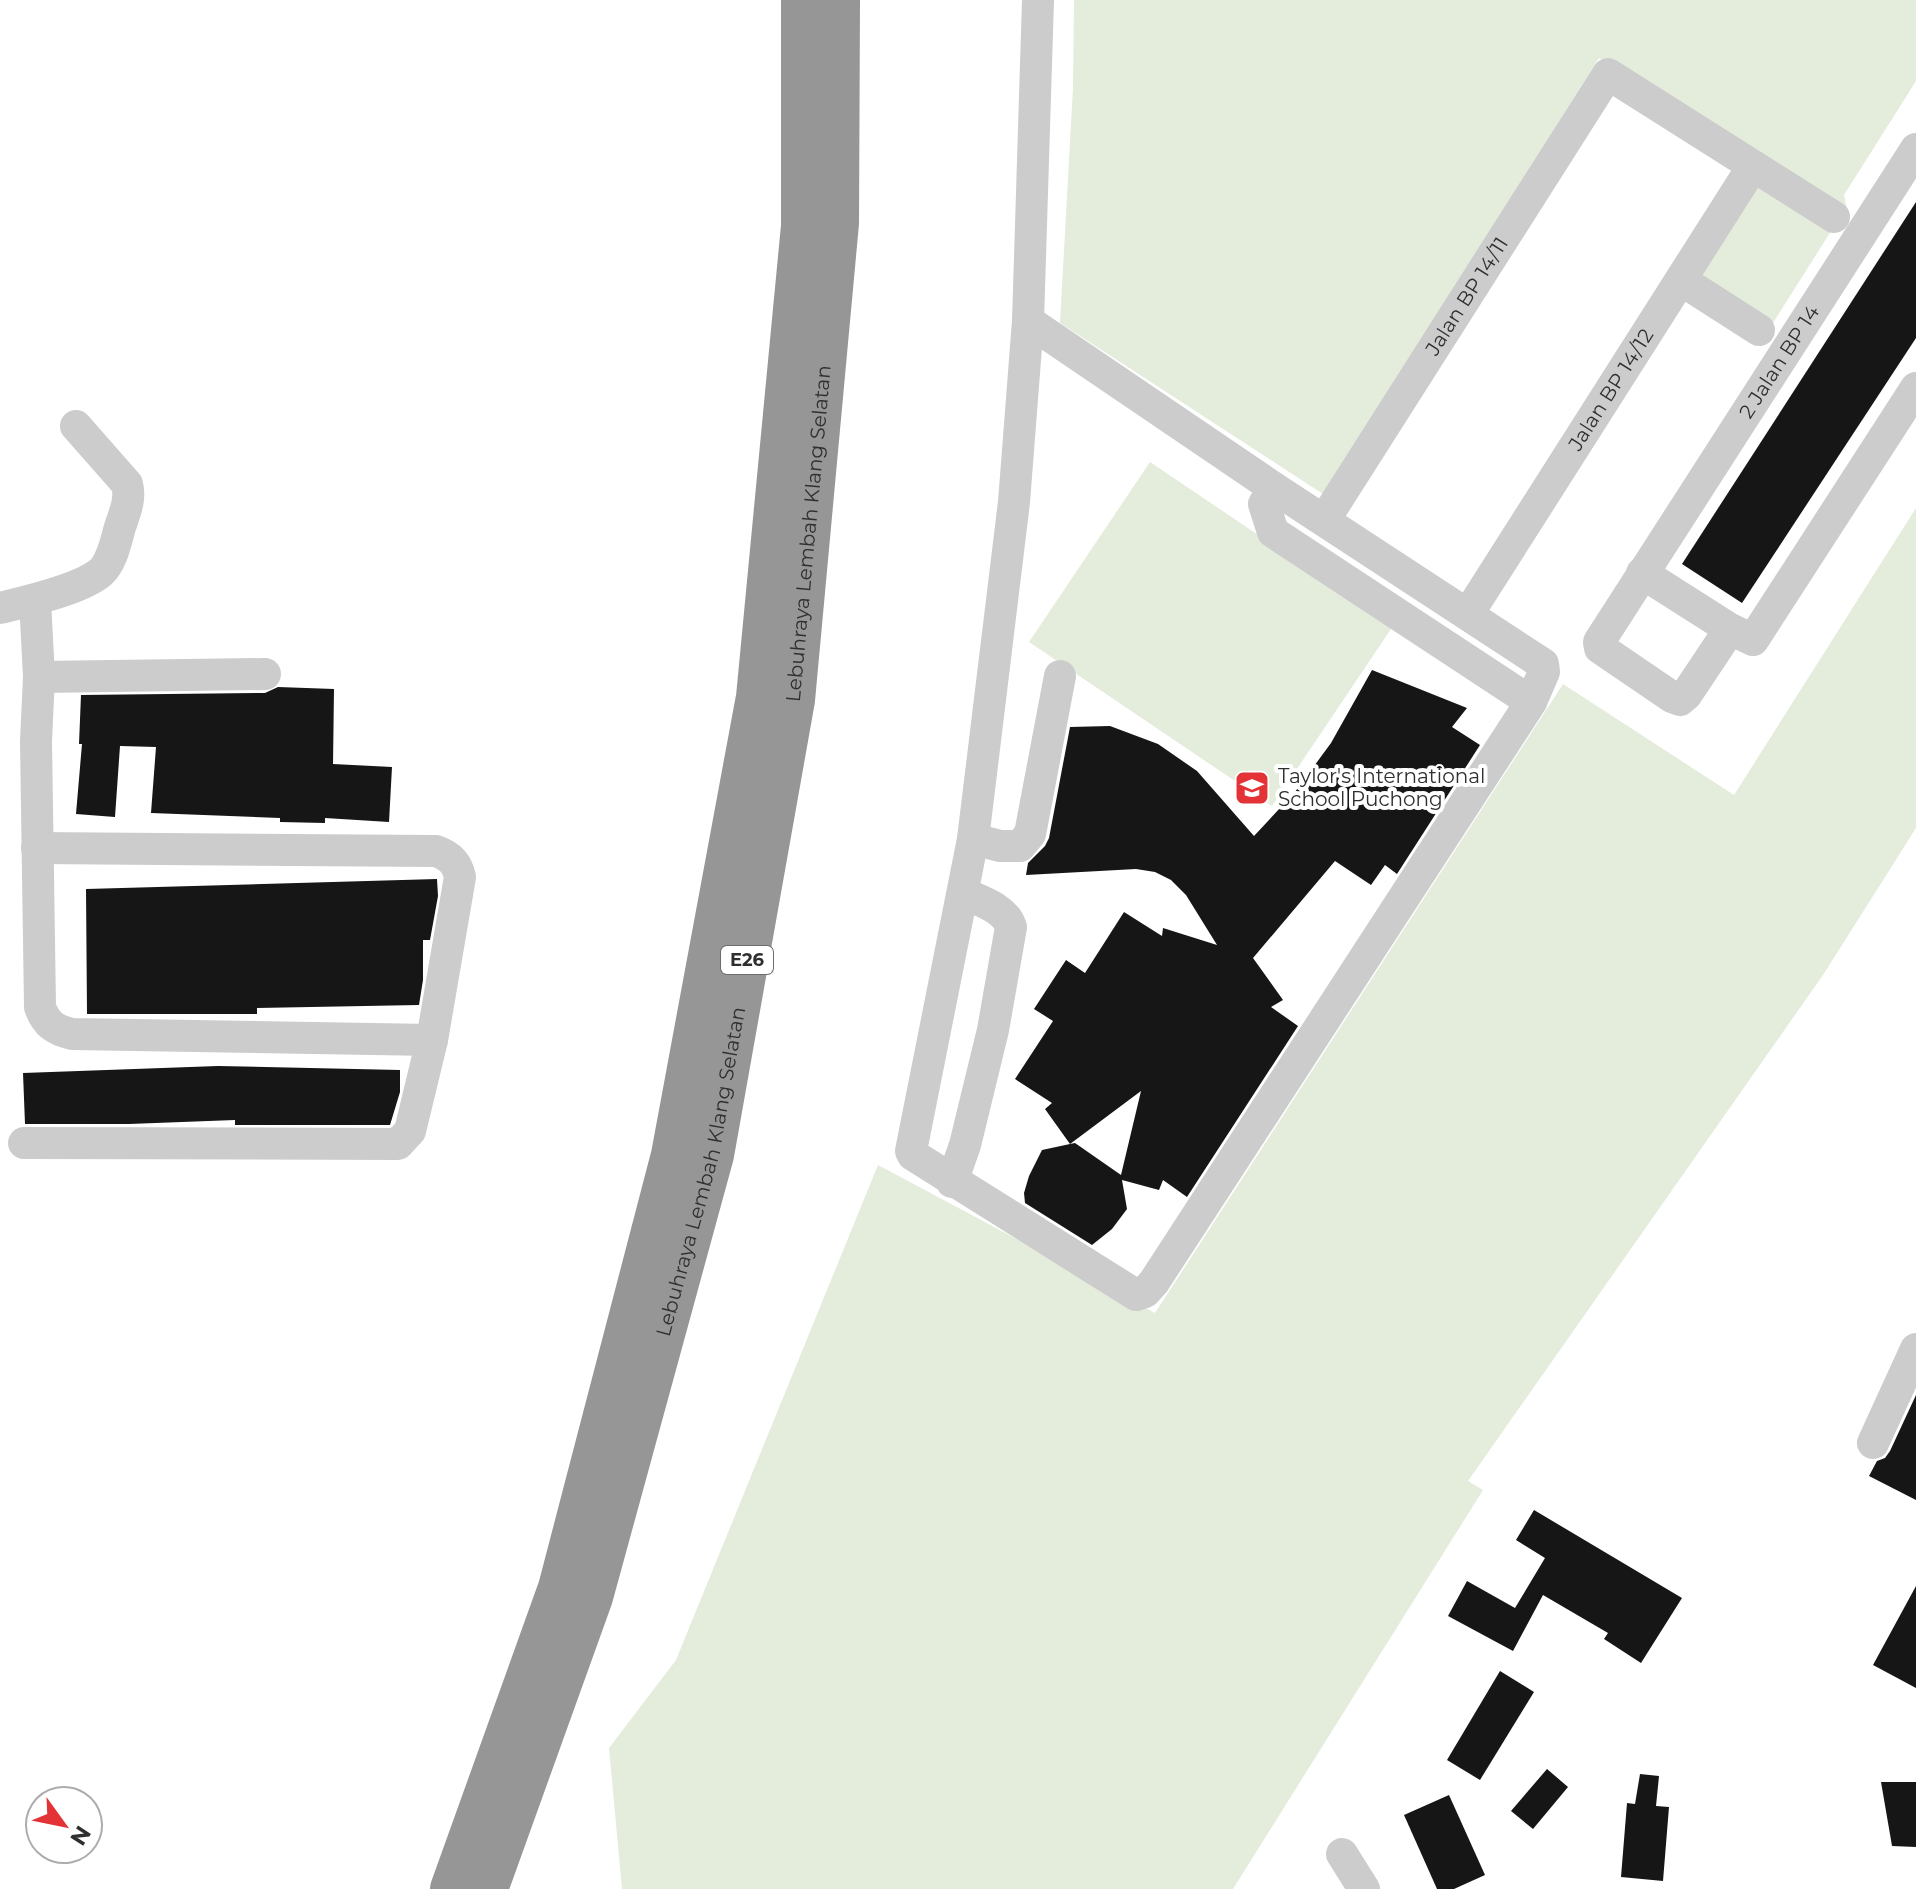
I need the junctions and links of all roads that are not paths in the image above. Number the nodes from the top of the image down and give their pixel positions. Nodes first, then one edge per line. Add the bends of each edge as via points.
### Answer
1 (803, 0) edge
2 (838, 0) edge
3 (1038, 0) edge
4 (1916, 149) edge
5 (1753, 166) junction
6 (1834, 217) dead end
7 (1681, 280) junction
8 (1028, 321) junction
9 (1759, 330) dead end
10 (1916, 388) edge
11 (76, 426) dead end
12 (1274, 488) junction
13 (1325, 519) junction
14 (1642, 573) junction
15 (35, 600) junction
16 (0, 608) edge
17 (1468, 614) junction
18 (1730, 629) junction
19 (265, 674) dead end
20 (1060, 676) dead end
21 (39, 677) junction
22 (1531, 702) junction
23 (973, 839) junction
24 (37, 848) junction
25 (963, 893) junction
26 (432, 1040) junction
27 (24, 1143) dead end
28 (952, 1182) junction
29 (1916, 1349) edge
30 (1873, 1443) dead end
31 (1342, 1854) dead end
32 (452, 1889) edge
33 (486, 1889) edge
34 (1364, 1889) edge

1 - 32 highway, Lebuhraya Lembah Klang Selatan / E26 via 803,226 750,742 673,1155 597,1449 560,1588
2 - 33 highway, Lebuhraya Lembah Klang Selatan / E26 via 837,223 793,700 712,1155 591,1597
3 - 8 street
4 - 14 street, 2 Jalan BP 14
5 - 6 street
5 - 7 street, Jalan BP 14/12
5 - 13 street, Jalan BP 14/11 via 1608,74
7 - 9 street
7 - 17 street, Jalan BP 14/12
8 - 12 street
8 - 23 street via 1014,502
10 - 18 street via 1758,635 1753,640
11 - 15 street via 130,494 102,571
12 - 13 street
12 - 22 street via 1264,504 1273,532
13 - 17 street
14 - 18 street
14 - 18 street, 2 Jalan BP 14 via 1601,637 1600,648 1672,697 1680,700 1686,695
15 - 16 street
15 - 21 street
17 - 22 street via 1543,664
19 - 21 street
20 - 23 street via 1030,834 1020,846
21 - 24 street
22 - 28 street via 1145,1292 1136,1295
23 - 25 street
24 - 26 street via 40,1007 52,1027 72,1034
24 - 26 street via 445,854 460,877
25 - 28 street via 911,1151
25 - 28 street via 1008,918 1011,927 993,1030
26 - 27 street via 410,1131 398,1144
29 - 30 street
31 - 34 street

